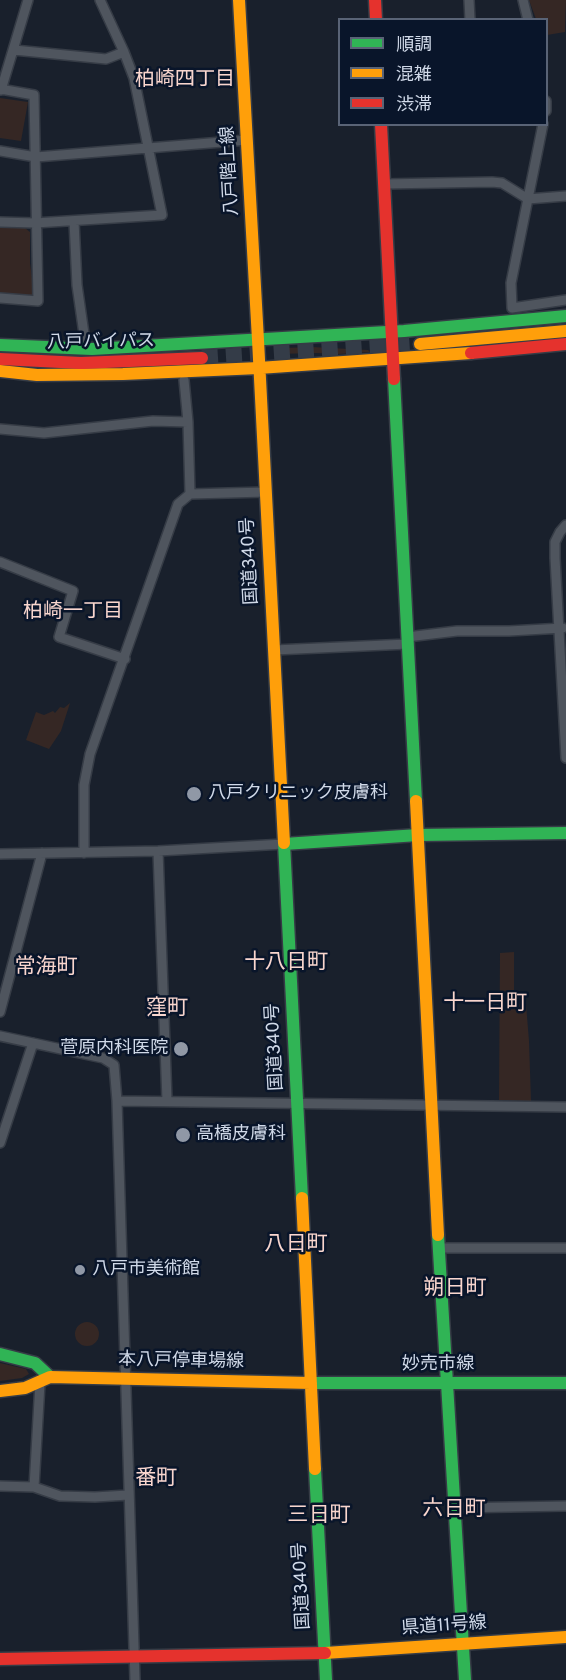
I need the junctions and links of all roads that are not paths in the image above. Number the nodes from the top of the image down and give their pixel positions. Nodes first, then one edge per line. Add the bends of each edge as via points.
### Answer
1 (28, 0) edge
2 (100, 0) edge
3 (239, 0) edge
4 (375, 0) edge
5 (469, 0) edge
6 (523, 0) edge
7 (376, 18) edge
8 (470, 18) edge
9 (528, 18) edge
10 (14, 50) junction
11 (124, 52) junction
12 (0, 89) edge
13 (381, 126) edge
14 (543, 126) edge
15 (247, 140) junction
16 (149, 148) junction
17 (0, 151) edge
18 (36, 157) junction
19 (384, 184) junction
20 (566, 196) edge
21 (528, 199) junction
22 (74, 221) junction
23 (0, 222) edge
24 (35, 223) junction
25 (0, 298) edge
26 (566, 300) edge
27 (566, 316) edge
28 (566, 330) edge
29 (392, 332) junction
30 (258, 340) junction
31 (85, 341) dead end
32 (420, 344) tunnel mouth
33 (566, 344) edge
34 (0, 345) edge
35 (202, 358) tunnel mouth
36 (0, 359) edge
37 (393, 359) junction
38 (259, 368) junction
39 (0, 371) edge
40 (184, 380) dead end
41 (188, 422) junction
42 (0, 429) edge
43 (266, 492) junction
44 (190, 494) junction
45 (566, 525) edge
46 (0, 562) edge
47 (563, 628) edge
48 (407, 641) junction
49 (274, 650) junction
50 (125, 659) junction
51 (566, 758) edge
52 (566, 833) edge
53 (418, 835) junction
54 (284, 844) junction
55 (158, 851) junction
56 (42, 853) junction
57 (84, 853) junction
58 (0, 854) edge
59 (0, 1012) edge
60 (0, 1036) edge
61 (33, 1043) junction
62 (117, 1101) junction
63 (167, 1101) junction
64 (297, 1104) junction
65 (432, 1104) junction
66 (566, 1107) edge
67 (0, 1143) edge
68 (439, 1248) junction
69 (566, 1248) edge
70 (0, 1354) edge
71 (124, 1379) junction
72 (45, 1380) junction
73 (311, 1383) junction
74 (446, 1383) junction
75 (566, 1383) edge
76 (0, 1391) edge
77 (0, 1486) edge
78 (34, 1487) junction
79 (128, 1495) junction
80 (566, 1506) edge
81 (454, 1508) junction
82 (566, 1637) edge
83 (463, 1644) junction
84 (325, 1653) junction
85 (134, 1657) junction
86 (0, 1659) edge
87 (135, 1680) edge
88 (326, 1680) edge
89 (465, 1680) edge

1 - 10 street
2 - 11 street
3 - 15 main road, 八戸階上線
4 - 7 main road
5 - 8 street
6 - 9 street
10 - 11 street via 106,59
10 - 12 street
11 - 16 street via 134,78
12 - 18 street via 34,95
13 - 19 main road
14 - 21 street
15 - 16 street
15 - 30 main road, 八戸階上線
16 - 18 street
16 - 22 street via 162,215
17 - 18 street
18 - 24 street
19 - 21 street via 502,183
19 - 29 main road
20 - 21 street
21 - 26 street via 511,283 512,308
22 - 24 street
22 - 31 street
23 - 24 street
24 - 25 street via 38,301
27 - 29 main road
28 - 32 main road
29 - 30 main road
29 - 37 main road
30 - 34 main road via 92,349
30 - 38 main road, 国道340号
33 - 37 main road
35 - 36 main road, 八戸バイパス via 81,363
37 - 38 main road
37 - 48 main road
38 - 39 main road via 37,375
38 - 43 main road, 国道340号
40 - 41 street
41 - 42 street via 153,421 44,433
41 - 44 street
43 - 44 street
43 - 49 main road, 国道340号
44 - 50 street via 178,504
45 - 47 street via 555,542
46 - 50 street via 73,591 59,637
47 - 48 street via 457,631
47 - 51 street
48 - 49 street
48 - 53 main road
49 - 54 main road, 国道340号
50 - 57 street via 90,754 84,785
52 - 53 main road
53 - 54 main road
53 - 65 main road
54 - 55 street
54 - 64 main road, 国道340号
55 - 57 street
55 - 63 street
56 - 57 street
56 - 58 street
56 - 59 street
60 - 61 street
61 - 62 street via 103,1058 114,1065
61 - 67 street
62 - 63 street
62 - 71 street
63 - 64 street
64 - 65 street
64 - 73 main road, 国道340号
65 - 66 street
65 - 68 main road
68 - 69 street
68 - 74 main road
70 - 72 main road via 35,1363
71 - 72 main road, 本八戸停車場線
71 - 73 main road, 本八戸停車場線
71 - 79 street
72 - 76 main road, 本八戸停車場線 via 25,1388
72 - 78 street
73 - 74 main road, 妙売市線
73 - 84 main road, 国道340号
74 - 75 main road, 妙売市線
74 - 81 main road
77 - 78 street
78 - 79 street via 60,1496
79 - 85 street
80 - 81 street
81 - 83 main road
82 - 83 main road, 県道11号線
83 - 84 main road, 県道11号線
83 - 89 main road
84 - 85 main road, 県道11号線
84 - 88 main road, 国道340号
85 - 86 main road, 県道11号線
85 - 87 street

